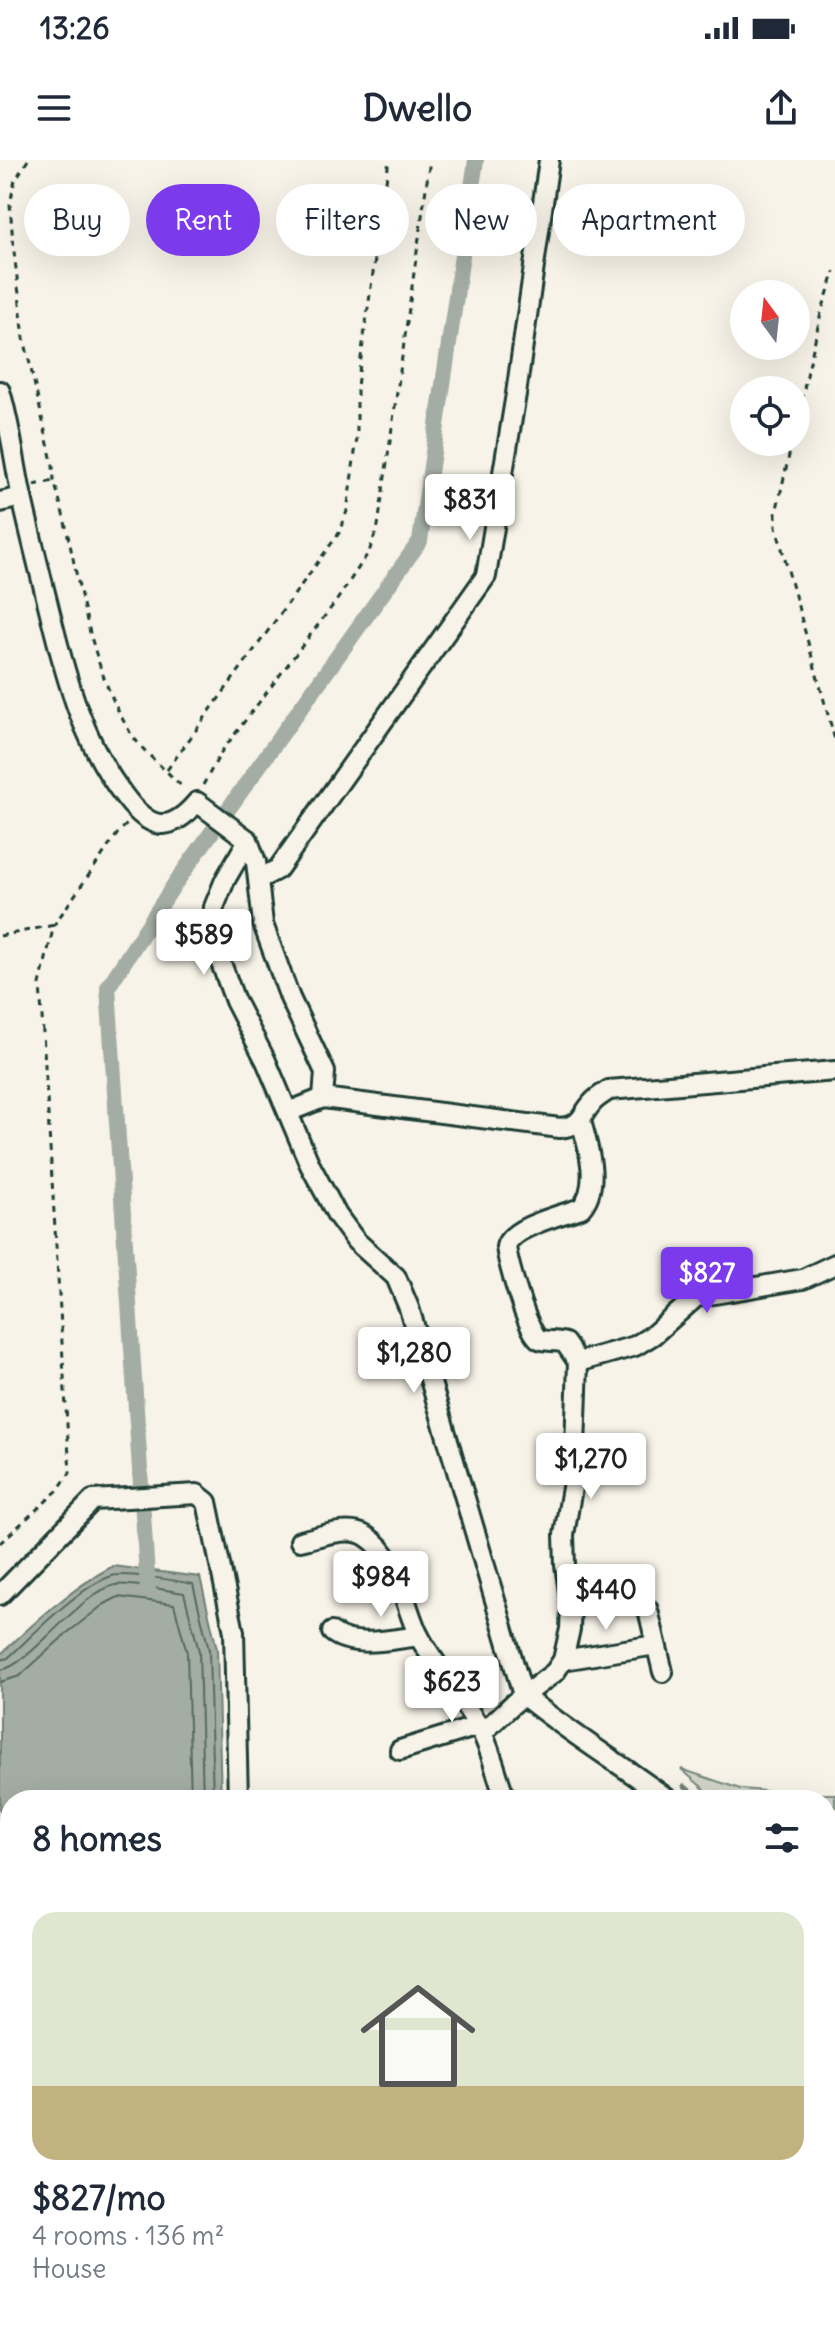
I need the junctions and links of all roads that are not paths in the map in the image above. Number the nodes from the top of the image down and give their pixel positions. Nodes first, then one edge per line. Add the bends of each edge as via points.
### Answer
1 (549, 160) edge
2 (0, 391) edge
3 (22, 497) junction
4 (0, 502) edge
5 (244, 837) junction
6 (259, 879) junction
7 (835, 1071) edge
8 (323, 1098) junction
9 (288, 1112) junction
10 (581, 1121) junction
11 (835, 1264) edge
12 (578, 1362) junction
13 (300, 1541) dead end
14 (0, 1595) edge
15 (570, 1597) junction
16 (332, 1632) dead end
17 (419, 1636) junction
18 (656, 1645) junction
19 (563, 1660) junction
20 (663, 1672) dead end
21 (523, 1695) junction
22 (480, 1730) junction
23 (400, 1750) dead end
24 (238, 1790) edge
25 (502, 1790) edge
26 (655, 1790) edge

1 - 6 street via 486,576 278,869
2 - 3 street
3 - 4 street
3 - 5 street via 71,693 107,774 139,814 162,825 200,805
5 - 6 street
5 - 9 street via 214,907 211,928 235,1001
6 - 8 street via 263,924 325,1072
7 - 10 street via 609,1090 593,1101
8 - 9 street
8 - 10 street via 560,1128
9 - 21 street via 337,1215 356,1241 396,1277 409,1308
10 - 12 street via 592,1179 588,1199 581,1208 516,1232 506,1247 534,1332 543,1340 565,1343
11 - 12 street via 803,1279 696,1297 635,1346
12 - 15 street via 574,1476 564,1535
13 - 17 street via 341,1532 367,1536 389,1561
14 - 24 street via 93,1500 197,1494 207,1502 234,1632
15 - 18 street via 635,1597 648,1610
15 - 19 street
16 - 17 street via 346,1640
17 - 22 street
18 - 19 street
18 - 20 street
19 - 21 street
21 - 22 street
21 - 26 street
22 - 23 street
22 - 25 street

